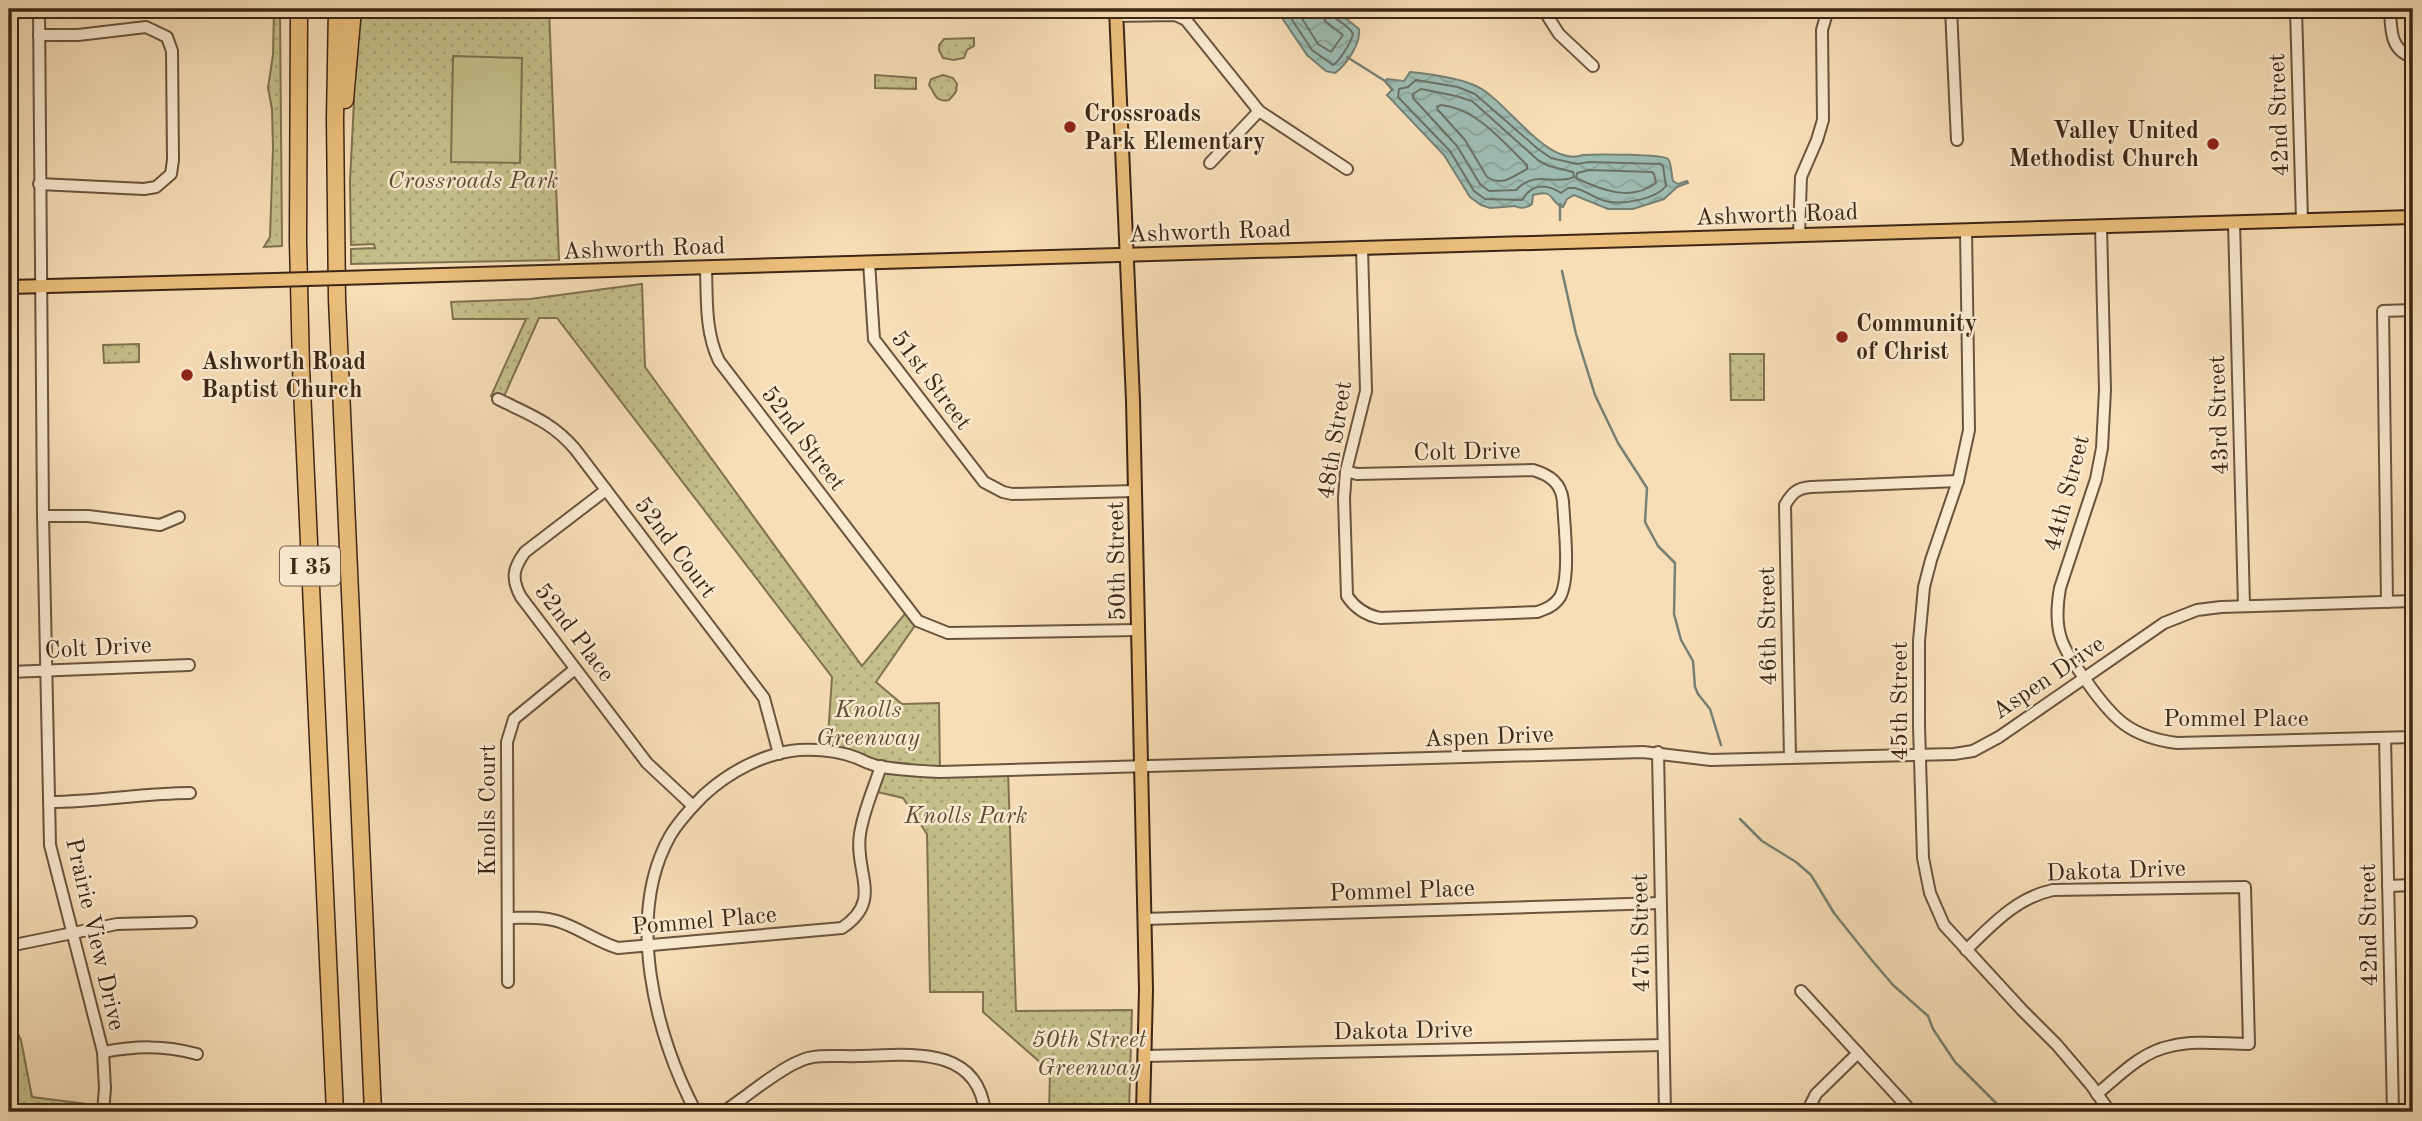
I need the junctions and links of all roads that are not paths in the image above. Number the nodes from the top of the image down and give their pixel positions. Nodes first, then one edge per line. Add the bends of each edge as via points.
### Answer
1 (39, 9) edge
2 (337, 9) edge
3 (352, 9) edge
4 (1543, 9) edge
5 (1828, 9) edge
6 (1951, 9) edge
7 (2296, 9) edge
8 (2390, 9) edge
9 (299, 12) edge
10 (1116, 12) edge
11 (39, 35) junction
12 (2413, 57) edge
13 (1594, 65) dead end
14 (1259, 111) junction
15 (1957, 140) dead end
16 (1210, 163) dead end
17 (1347, 169) dead end
18 (39, 184) junction
19 (2413, 217) edge
20 (2302, 220) junction
21 (2234, 222) junction
22 (2101, 226) junction
23 (1966, 230) junction
24 (1799, 235) junction
25 (336, 242) junction
26 (1362, 248) junction
27 (1127, 255) junction
28 (869, 262) junction
29 (706, 267) junction
30 (41, 286) junction
31 (9, 288) edge
32 (2413, 310) edge
33 (498, 399) dead end
34 (1346, 471) junction
35 (1958, 481) junction
36 (606, 489) junction
37 (1135, 491) junction
38 (43, 516) junction
39 (179, 517) dead end
40 (1347, 596) joint
41 (2413, 601) edge
42 (2387, 602) junction
43 (2245, 607) junction
44 (1138, 630) junction
45 (189, 665) dead end
46 (575, 669) junction
47 (47, 671) junction
48 (9, 672) edge
49 (2084, 678) junction
50 (2413, 737) edge
51 (2385, 738) junction
52 (1658, 752) junction
53 (779, 754) junction
54 (1920, 756) junction
55 (1790, 758) junction
56 (881, 766) junction
57 (1141, 767) junction
58 (190, 793) dead end
59 (50, 802) junction
60 (693, 806) junction
61 (2413, 885) edge
62 (2388, 886) junction
63 (1660, 903) junction
64 (508, 918) junction
65 (1144, 919) junction
66 (191, 922) dead end
67 (72, 933) junction
68 (649, 945) junction
69 (9, 946) edge
70 (1966, 950) junction
71 (508, 982) dead end
72 (1801, 991) dead end
73 (1663, 1045) junction
74 (103, 1052) junction
75 (1858, 1053) junction
76 (197, 1054) dead end
77 (1145, 1056) junction
78 (2097, 1094) junction
79 (984, 1107) edge
80 (103, 1112) edge
81 (335, 1112) edge
82 (373, 1112) edge
83 (696, 1112) edge
84 (723, 1112) edge
85 (1143, 1112) edge
86 (1665, 1112) edge
87 (1807, 1112) edge
88 (1912, 1112) edge
89 (2110, 1112) edge
90 (2393, 1112) edge

1 - 11 street, Prairie View Drive
2 - 25 highway, I 35
3 - 25 highway
4 - 13 street via 1570,46
5 - 24 street via 1822,30 1822,120 1801,177
6 - 15 street
7 - 20 street, 42nd Street
8 - 12 street via 2395,45
9 - 81 highway, I 35 via 301,367
10 - 14 street via 1175,15 1186,20
10 - 27 main road, 50th Street
11 - 18 street, Prairie View Drive
11 - 18 street via 146,27 167,37 172,51 173,160 171,174 156,187
14 - 16 street
14 - 17 street
18 - 30 street, Prairie View Drive
19 - 20 main road, Ashworth Road
20 - 21 main road, Ashworth Road
21 - 22 main road, Ashworth Road
21 - 43 street, 43rd Street
22 - 23 main road, Ashworth Road
22 - 49 street, 44th Street via 2102,448 2056,607 2062,644
23 - 24 main road, Ashworth Road
23 - 35 street, 45th Street via 1969,411 1966,453
24 - 26 main road, Ashworth Road
25 - 82 highway, I 35
26 - 27 main road, Ashworth Road
26 - 34 street, 48th Street via 1366,391
27 - 28 main road, Ashworth Road
27 - 37 main road, 50th Street
28 - 29 main road, Ashworth Road
28 - 37 street, 51st Street via 874,339 991,487 1012,494
29 - 30 main road, Ashworth Road, bridge
29 - 44 street, 52nd Street via 709,334 719,362 914,617 948,634
30 - 31 main road, Ashworth Road
30 - 38 street, Prairie View Drive
32 - 42 street via 2383,311
33 - 36 street, 52nd Court via 563,435
34 - 40 street, 48th Street
34 - 40 street, Colt Drive via 1533,470 1550,477 1562,492 1565,571 1561,594 1548,609 1537,612 1380,618 1362,612
35 - 54 street, 45th Street via 1931,560 1920,614
35 - 55 street, 46th Street via 1811,487 1791,494 1785,505
36 - 46 street, 52nd Place via 525,552 514,572 521,597
36 - 53 street, 52nd Court via 764,698
37 - 44 main road, 50th Street
38 - 39 street via 159,525
38 - 47 street, Prairie View Drive
41 - 42 street, Aspen Drive
42 - 43 street, Aspen Drive
43 - 49 street, Aspen Drive via 2186,613
44 - 57 main road, 50th Street
45 - 47 street, Colt Drive
46 - 60 street, 52nd Place via 648,763
46 - 64 street, Knolls Court via 510,726 506,742
47 - 48 street, Colt Drive
47 - 59 street, Prairie View Drive
49 - 51 street, Pommel Place via 2121,723 2157,741
49 - 54 street, Aspen Drive via 1973,751
50 - 51 street, Pommel Place
51 - 62 street, 42nd Street
52 - 55 street, Aspen Drive via 1711,760
52 - 57 street, Aspen Drive
52 - 63 street, 47th Street
53 - 56 street, Aspen Drive via 827,751
53 - 60 street, Aspen Drive via 729,775
54 - 55 street, Aspen Drive
54 - 70 street, 45th Street via 1926,876 1944,925
56 - 57 street, Aspen Drive via 940,772
56 - 68 street, Pommel Place via 860,830 866,895 855,920 828,931
57 - 65 main road, 50th Street
58 - 59 street
59 - 67 street, Prairie View Drive via 50,845
60 - 68 street, Aspen Drive via 670,836 655,874
61 - 62 street
62 - 90 street, 42nd Street
63 - 65 street, Pommel Place
63 - 73 street, 47th Street
64 - 68 street, Pommel Place via 559,921 618,948
64 - 71 street, Knolls Court
65 - 77 main road, 50th Street
66 - 67 street via 117,924
67 - 69 street
67 - 74 street, Prairie View Drive
68 - 83 street, Aspen Drive via 658,1017
70 - 78 street, 45th Street
70 - 78 street, Dakota Drive via 2007,912 2053,890 2245,887 2249,1044 2162,1048
72 - 75 street
73 - 77 street, Dakota Drive
73 - 86 street, 47th Street
74 - 76 street via 148,1046
74 - 80 street, Prairie View Drive
75 - 87 street via 1816,1094
75 - 88 street
77 - 85 main road, 50th Street
78 - 89 street, 45th Street
79 - 84 street via 975,1083 961,1068 922,1055 801,1060

